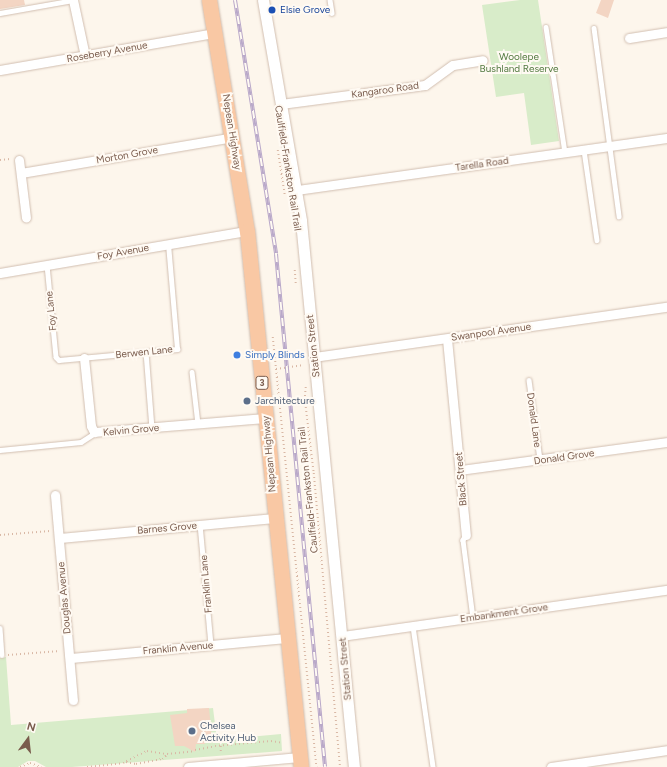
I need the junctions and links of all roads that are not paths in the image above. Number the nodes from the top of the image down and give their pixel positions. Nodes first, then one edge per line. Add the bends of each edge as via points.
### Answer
1 (74, 0) edge
2 (209, 0) edge
3 (263, 0) edge
4 (330, 0) edge
5 (0, 13) edge
6 (332, 14) dead end
7 (546, 27) dead end
8 (594, 28) dead end
9 (667, 32) edge
10 (214, 33) junction
11 (629, 38) dead end
12 (85, 56) junction
13 (483, 60) dead end
14 (0, 70) edge
15 (281, 104) junction
16 (233, 137) junction
17 (667, 138) edge
18 (610, 146) junction
19 (584, 150) junction
20 (564, 152) junction
21 (19, 160) dead end
22 (21, 173) junction
23 (297, 190) junction
24 (619, 216) dead end
25 (26, 218) dead end
26 (247, 230) junction
27 (597, 240) dead end
28 (168, 244) junction
29 (47, 266) junction
30 (0, 273) edge
31 (667, 307) edge
32 (447, 339) junction
33 (146, 352) junction
34 (56, 357) joint
35 (314, 357) junction
36 (84, 358) junction
37 (192, 372) dead end
38 (529, 380) dead end
39 (266, 418) junction
40 (198, 424) junction
41 (152, 428) junction
42 (95, 433) junction
43 (667, 442) edge
44 (0, 450) edge
45 (540, 460) junction
46 (460, 470) junction
47 (55, 495) dead end
48 (275, 518) junction
49 (200, 524) junction
50 (59, 534) junction
51 (466, 535) joint
52 (667, 590) edge
53 (473, 618) junction
54 (413, 626) junction
55 (0, 628) edge
56 (342, 636) junction
57 (287, 638) junction
58 (211, 644) junction
59 (69, 654) junction
60 (2, 656) road end
61 (73, 700) dead end
62 (667, 750) edge
63 (301, 762) edge
64 (231, 765) edge
65 (188, 767) edge
66 (354, 767) edge
67 (433, 767) edge
68 (551, 767) edge

1 - 5 lane
1 - 12 street
2 - 10 highway, Nepean Highway / 3
3 - 15 street, Station Street
4 - 6 lane
7 - 20 lane
8 - 18 lane
9 - 11 street
10 - 12 street, Roseberry Avenue
10 - 16 highway, Nepean Highway / 3
12 - 14 street, Roseberry Avenue
13 - 15 street, Kangaroo Road via 453,65 425,85
15 - 23 street, Station Street
16 - 22 street, Morton Grove
16 - 26 highway, Nepean Highway / 3
17 - 18 street, Tarella Road
18 - 19 street, Tarella Road
18 - 24 lane
19 - 20 street, Tarella Road
19 - 27 lane
20 - 23 street, Tarella Road
21 - 22 street
22 - 25 street
23 - 35 street, Station Street
26 - 28 street, Foy Avenue
26 - 39 highway, Nepean Highway / 3
28 - 29 street, Foy Avenue
28 - 33 lane, Berwen Lane via 177,349
29 - 30 street, Foy Avenue
29 - 34 lane, Foy Lane
31 - 32 street, Swanpool Avenue
32 - 35 street, Swanpool Avenue
32 - 46 street, Black Street
33 - 36 lane, Berwen Lane
33 - 41 lane
34 - 36 lane, Berwen Lane via 59,360
35 - 56 street, Station Street
36 - 42 street via 91,426
37 - 40 lane
38 - 45 lane, Donald Lane
39 - 40 street, Kelvin Grove
39 - 48 highway, Nepean Highway / 3
40 - 41 street, Kelvin Grove
41 - 42 street, Kelvin Grove
42 - 44 lane, Kelvin Grove via 81,442
43 - 45 street, Donald Grove
45 - 46 street, Donald Grove
46 - 51 street, Black Street
47 - 50 street, Douglas Avenue
48 - 49 street, Barnes Grove
48 - 57 highway, Nepean Highway / 3
49 - 50 street, Barnes Grove
49 - 58 lane, Franklin Lane
50 - 59 street, Douglas Avenue
51 - 53 lane, Black Street via 463,540
52 - 53 street, Embankment Grove
53 - 54 street, Embankment Grove
54 - 56 street, Embankment Grove
54 - 67 lane
55 - 60 lane
56 - 66 street, Station Street
57 - 58 street, Franklin Avenue
57 - 63 highway, Nepean Highway / 3
58 - 59 street, Franklin Avenue
59 - 61 street, Douglas Avenue
62 - 68 street
63 - 64 street
64 - 65 street

